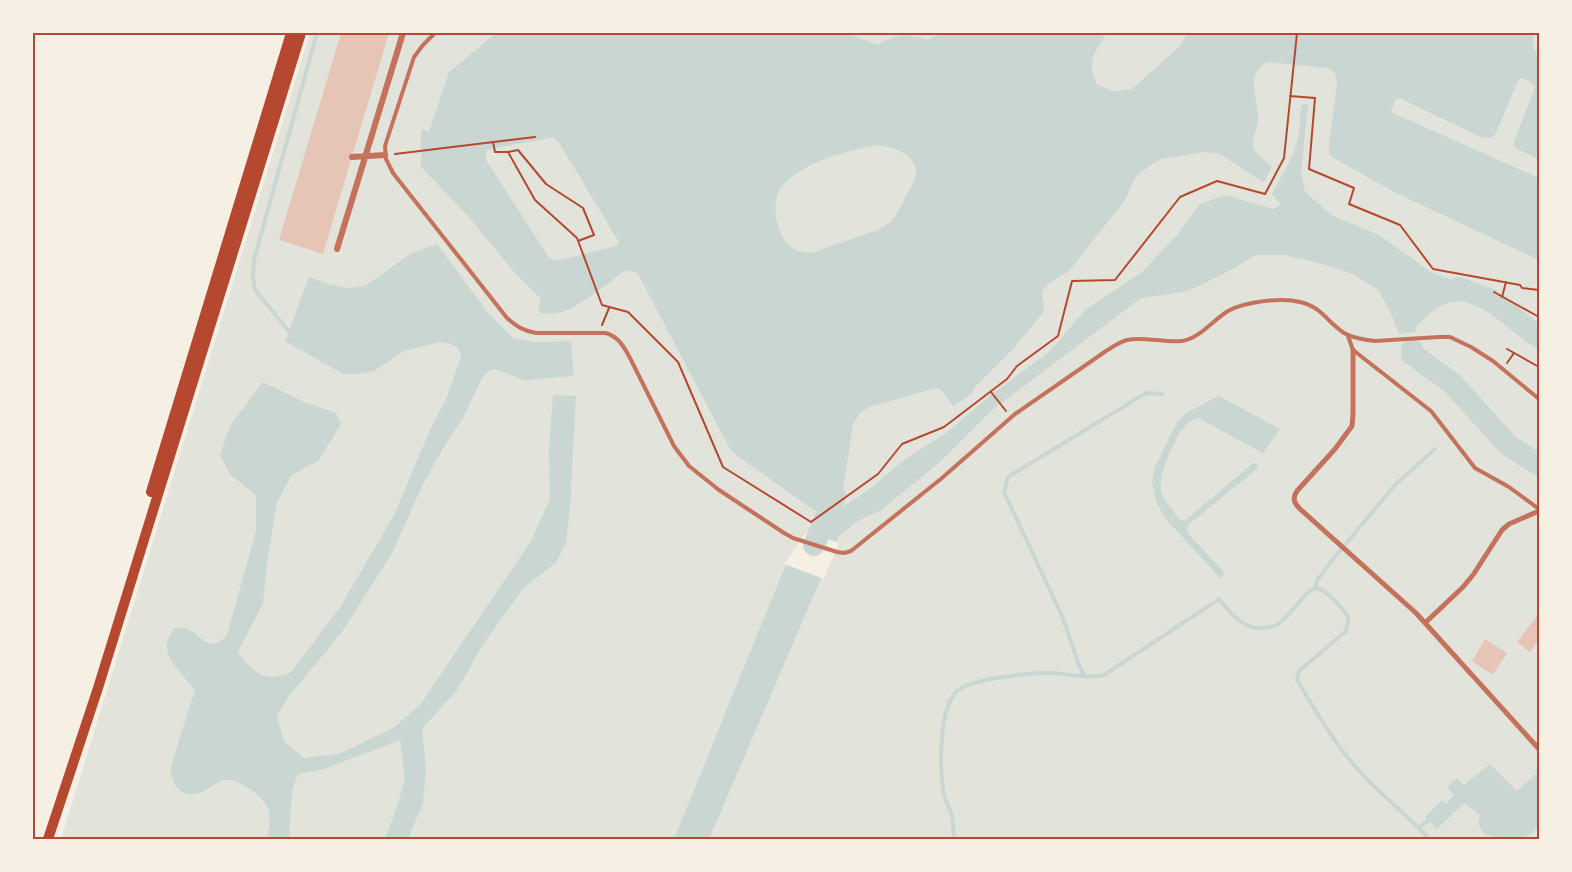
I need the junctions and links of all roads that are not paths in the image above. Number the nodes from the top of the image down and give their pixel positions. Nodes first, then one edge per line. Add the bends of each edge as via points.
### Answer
1 (291, 33) edge
2 (301, 33) edge
3 (403, 33) edge
4 (435, 33) edge
5 (385, 155) junction
6 (366, 156) junction
7 (352, 157) dead end
8 (337, 249) dead end
9 (1348, 335) junction
10 (1353, 350) junction
11 (1539, 399) edge
12 (1539, 510) edge
13 (1425, 622) junction
14 (1539, 750) edge
15 (42, 839) edge
16 (48, 839) edge

1 - 15 main road via 92,689
2 - 16 main road
3 - 6 street
4 - 5 lane via 412,63
5 - 6 street
5 - 9 lane via 393,173 517,327 536,333 611,335 622,344 674,446 689,466 793,538 837,552 851,551 1011,418 1119,344 1130,340 1183,341 1228,311 1287,299 1316,309
6 - 7 street
6 - 8 street
9 - 10 lane
9 - 11 lane via 1375,341 1446,336 1493,361
10 - 12 lane via 1431,411 1475,468
10 - 13 street via 1352,426 1293,500
12 - 13 street via 1502,530 1464,587
13 - 14 street

